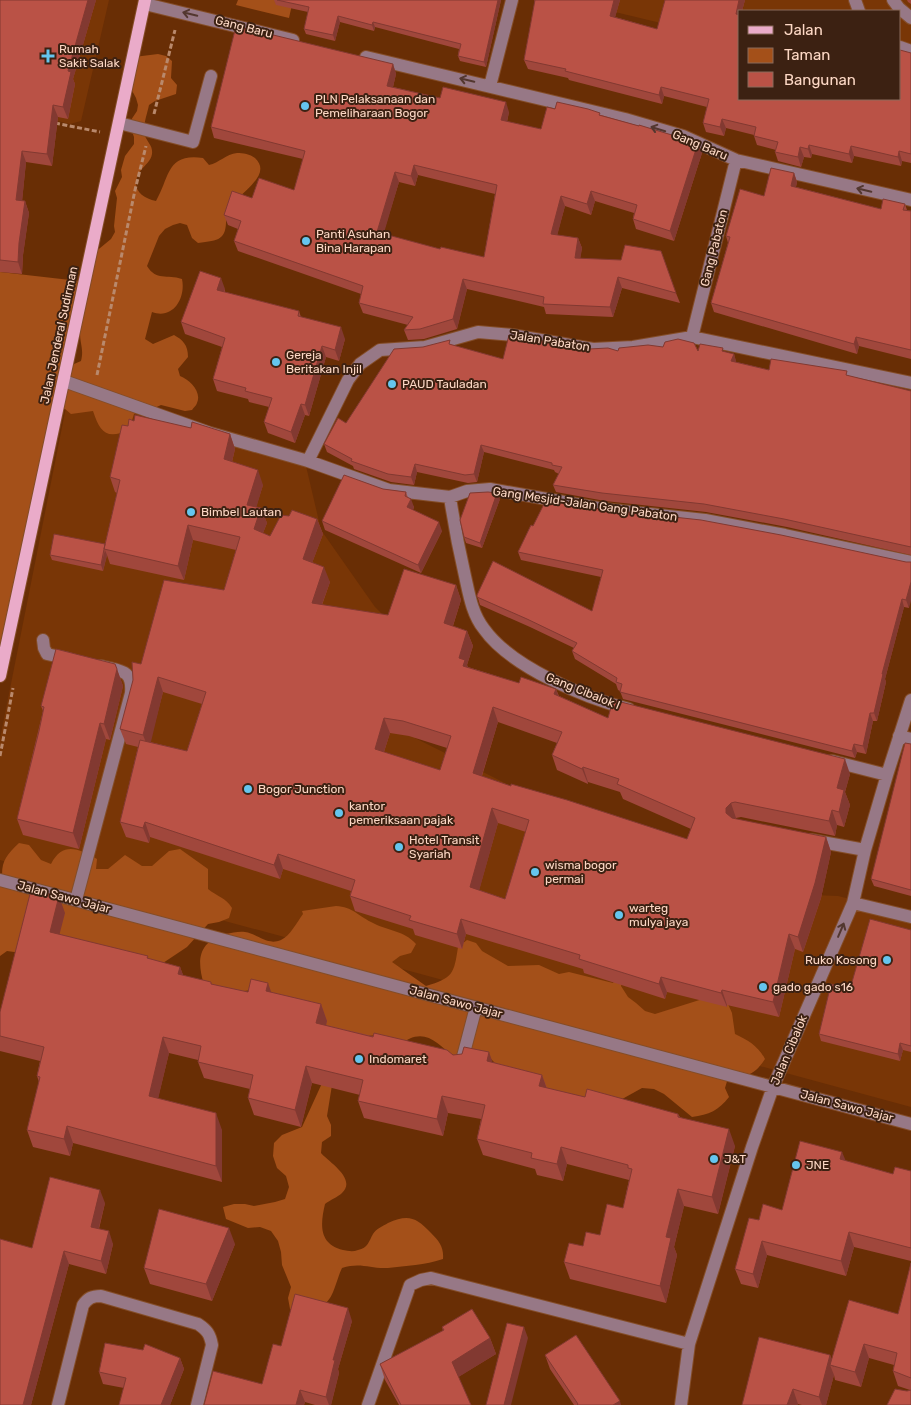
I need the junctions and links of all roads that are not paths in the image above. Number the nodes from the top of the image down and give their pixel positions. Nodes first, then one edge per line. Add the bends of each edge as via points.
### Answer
1 (512, 0) edge
2 (893, 0) edge
3 (145, 2) edge
4 (911, 18) edge
5 (308, 44) edge
6 (355, 55) edge
7 (210, 76) dead end
8 (490, 86) junction
9 (117, 129) junction
10 (736, 160) junction
11 (911, 200) edge
12 (692, 337) junction
13 (64, 380) junction
14 (911, 383) edge
15 (308, 461) junction
16 (450, 497) junction
17 (911, 562) edge
18 (43, 640) dead end
19 (0, 676) edge
20 (911, 700) edge
21 (637, 711) edge
22 (905, 738) edge
23 (820, 757) edge
24 (887, 775) junction
25 (797, 837) edge
26 (865, 850) junction
27 (0, 880) edge
28 (76, 900) junction
29 (853, 903) junction
30 (911, 917) edge
31 (476, 1007) junction
32 (461, 1064) edge
33 (773, 1087) junction
34 (911, 1124) edge
35 (689, 1344) junction
36 (58, 1405) edge
37 (197, 1405) edge
38 (368, 1405) edge
39 (681, 1405) edge

1 - 8 street
2 - 4 street
5 -> 3 street, Gang Baru
3 - 9 main road, Jalan Jenderal Sudirman
8 -> 6 street, Gang Baru
7 - 9 street via 193,142
10 -> 8 street, Gang Baru via 683,136 625,118
9 - 13 main road, Jalan Jenderal Sudirman
11 -> 10 street, Gang Baru
10 - 12 street, Gang Pabaton
12 - 14 street, Jalan Pabaton
12 - 15 street, Jalan Pabaton via 633,347 593,349 478,332 425,347 380,350 360,364 348,380
13 - 15 street, Gang Mesjid-Jalan Gang Pabaton via 210,433
13 - 19 main road, Jalan Jenderal Sudirman
15 - 16 street, Gang Mesjid-Jalan Gang Pabaton via 389,490
16 - 17 street, Gang Mesjid-Jalan Gang Pabaton via 467,491 490,489 604,509 785,534
16 - 21 street, Gang Cibalok I via 472,607 484,629 504,650 553,682 608,704
18 - 28 street via 46,654 126,673 130,678 131,693
20 - 22 street, Jalan Cibalok
22 - 24 street, Jalan Cibalok
23 - 24 street
24 - 26 street, Jalan Cibalok
25 - 26 street
26 - 29 street, Jalan Cibalok
27 - 28 street, Jalan Sawo Jajar
28 - 31 street, Jalan Sawo Jajar
29 - 30 street
33 -> 29 street, Jalan Cibalok
31 - 32 street
31 - 33 street, Jalan Sawo Jajar
33 - 34 street, Jalan Sawo Jajar
33 - 35 street, Jalan Cibalok
35 - 38 street via 431,1278 410,1285
35 - 39 street, Jalan Cibalok
36 - 37 street via 83,1305 93,1296 206,1329 212,1345

